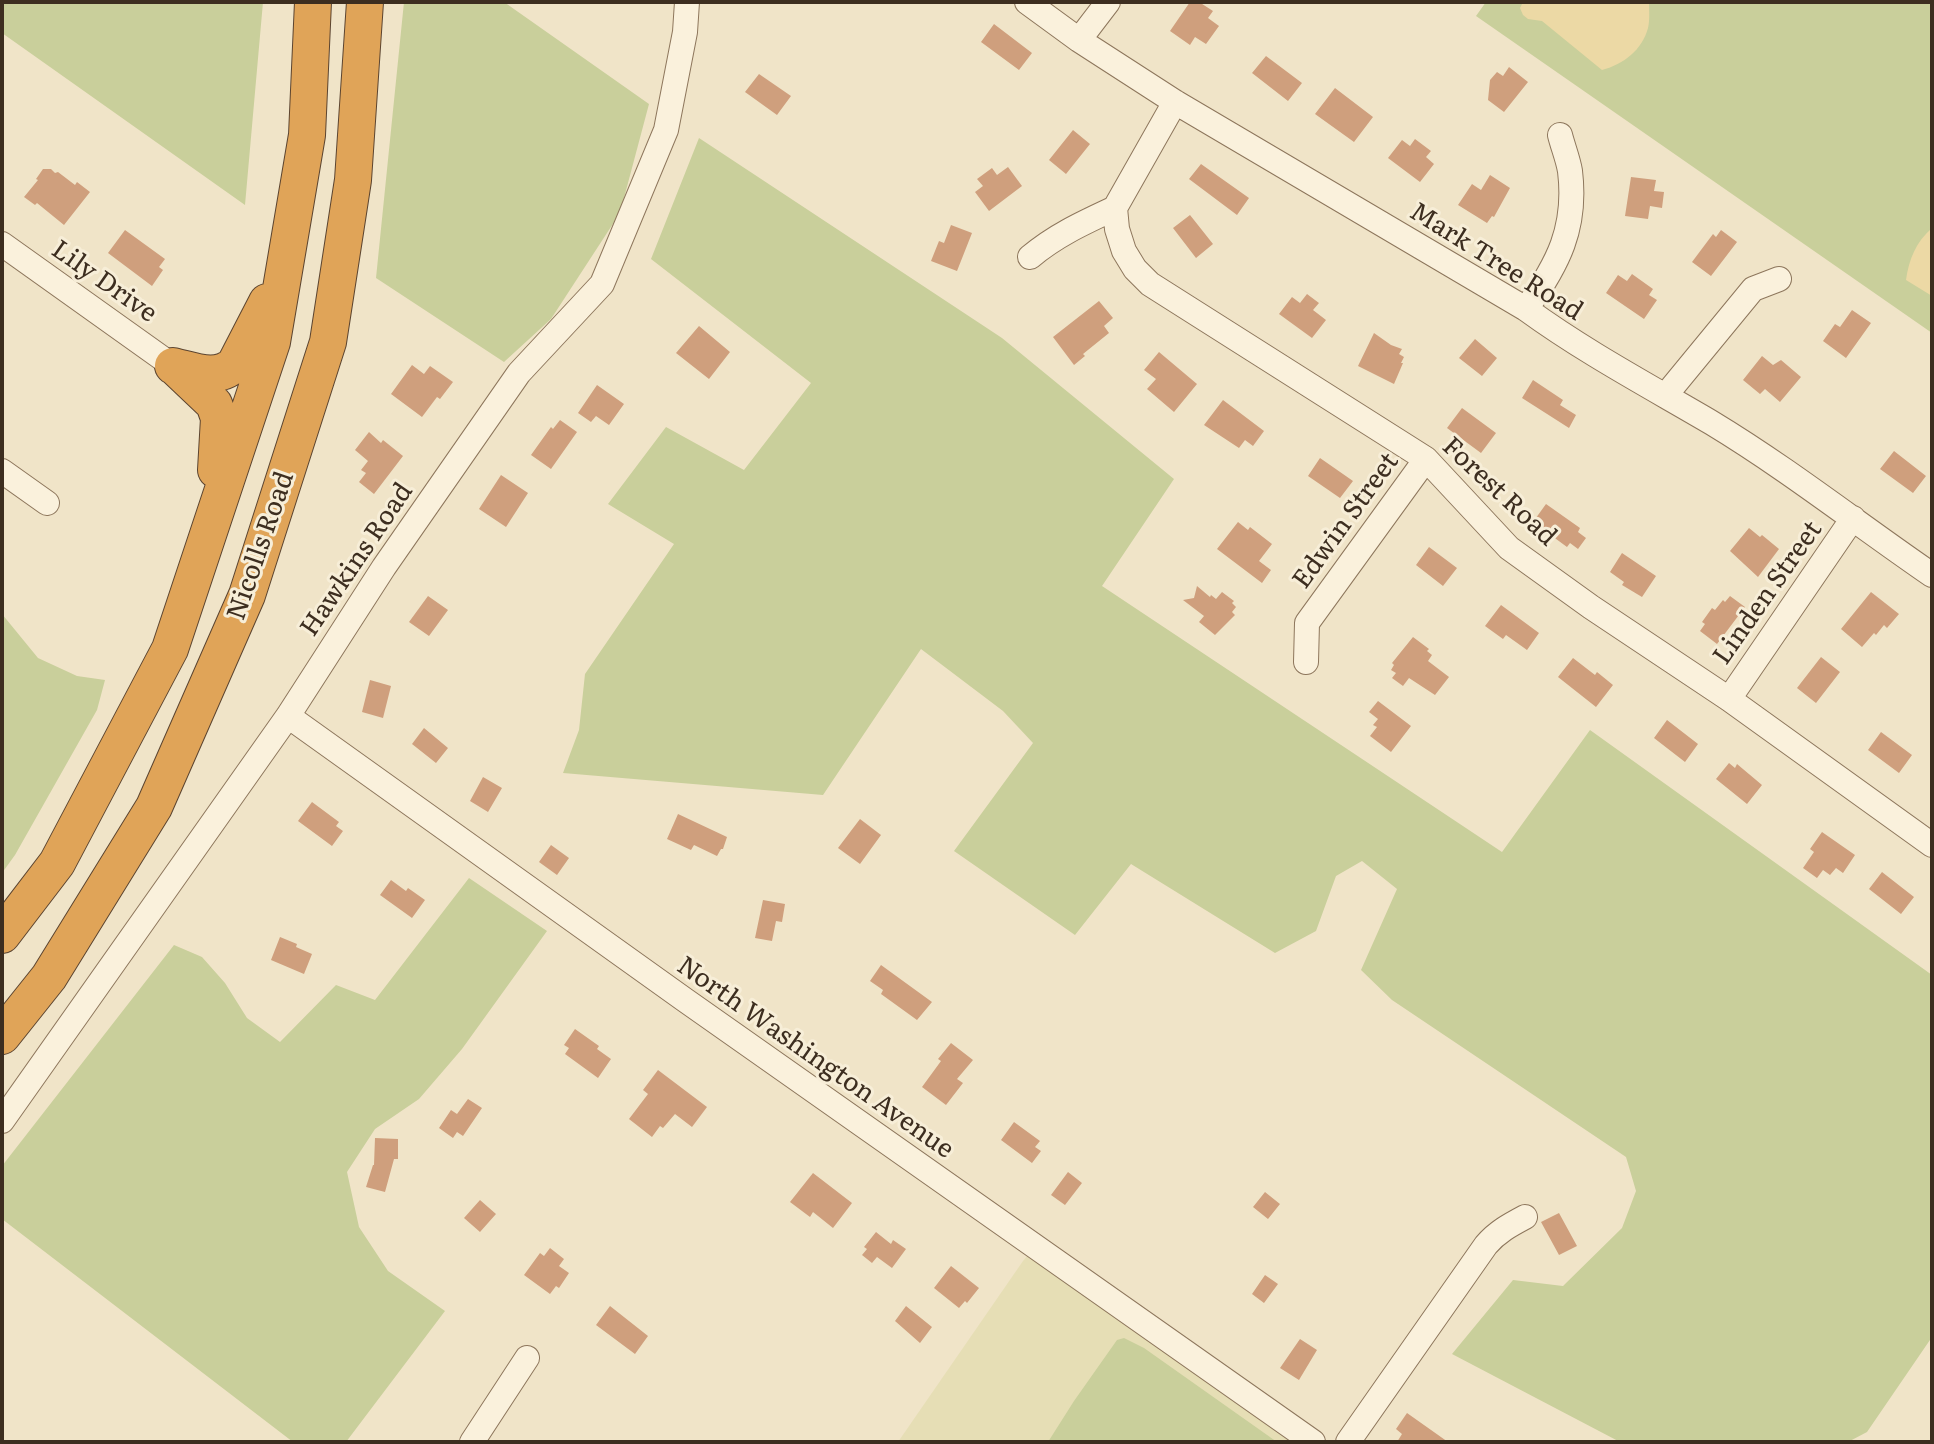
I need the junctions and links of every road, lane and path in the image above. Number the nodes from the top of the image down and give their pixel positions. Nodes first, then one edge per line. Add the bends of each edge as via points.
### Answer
1 (313, 2) edge
2 (365, 2) edge
3 (687, 2) edge
4 (1027, 2) edge
5 (1108, 2) edge
6 (1079, 40) junction
7 (1175, 102) junction
8 (1560, 135) dead end
9 (1115, 208) junction
10 (2, 244) edge
11 (1030, 257) dead end
12 (285, 265) junction
13 (1779, 279) dead end
14 (1526, 309) junction
15 (173, 366) junction
16 (1665, 396) junction
17 (1426, 459) junction
18 (2, 471) edge
19 (47, 503) dead end
20 (214, 516) junction
21 (1853, 518) junction
22 (1932, 575) edge
23 (1306, 662) dead end
24 (1729, 699) junction
25 (288, 716) junction
26 (1932, 845) edge
27 (2, 935) edge
28 (2, 1036) edge
29 (2, 1121) edge
30 (1525, 1217) dead end
31 (527, 1358) dead end
32 (1355, 1440) edge
33 (472, 1442) edge
34 (1313, 1442) edge

1 - 12 highway, Nicolls Road via 307,135
2 - 28 highway, Nicolls Road via 353,180 328,342 247,595 154,807 49,977
3 - 25 street, Hawkins Road via 666,130 602,284 519,373
4 - 6 street, Mark Tree Road
5 - 6 street
6 - 7 street, Mark Tree Road
7 - 9 street
7 - 14 street, Mark Tree Road
8 - 14 street via 1570,169 1569,226 1546,281
9 - 11 street via 1065,231
9 - 17 street, Forest Road via 1124,251 1150,284
10 - 15 street, Lily Drive
12 - 15 highway via 228,371 207,374
12 - 20 highway, Nicolls Road via 272,342
13 - 16 street via 1753,289
14 - 16 street, Mark Tree Road
15 - 20 highway via 214,404 219,418
16 - 21 street, Mark Tree Road
17 - 23 street, Edwin Street via 1307,623
17 - 24 street, Forest Road via 1509,548
18 - 19 street
20 - 27 highway, Nicolls Road via 170,649 57,863
21 - 22 street, Mark Tree Road
21 - 24 street, Linden Street
24 - 26 street, Forest Road
25 - 29 street, Hawkins Road
25 - 34 street, North Washington Avenue
30 - 32 street via 1486,1245
31 - 33 street

